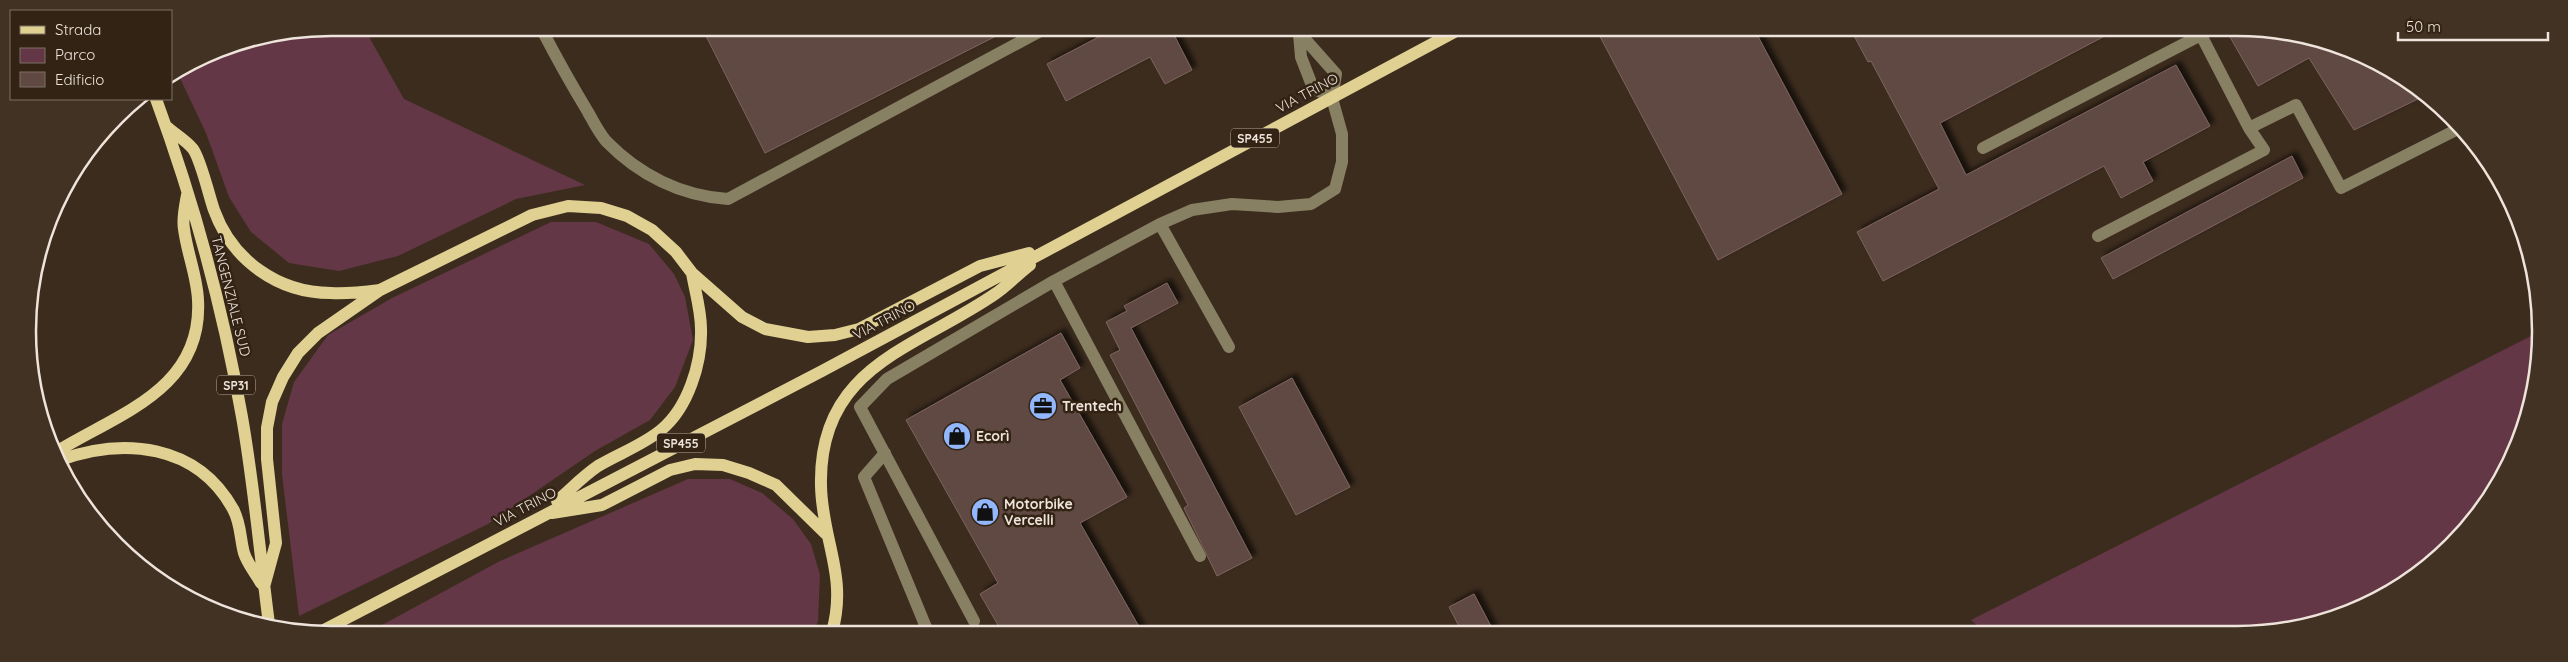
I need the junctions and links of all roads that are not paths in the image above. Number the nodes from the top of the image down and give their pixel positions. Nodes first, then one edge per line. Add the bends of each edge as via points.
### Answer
1 (545, 36) edge
2 (1031, 36) edge
3 (1298, 36) edge
4 (1302, 36) edge
5 (1447, 36) edge
6 (2198, 36) edge
7 (2201, 36) edge
8 (1332, 98) junction
9 (156, 100) edge
10 (166, 127) junction
11 (2250, 128) junction
12 (2453, 131) edge
13 (1983, 148) dead end
14 (187, 188) junction
15 (1160, 224) junction
16 (2098, 236) dead end
17 (1051, 247) junction
18 (692, 272) junction
19 (1054, 281) junction
20 (380, 290) junction
21 (1229, 347) dead end
22 (61, 449) edge
23 (885, 453) junction
24 (66, 458) edge
25 (540, 516) junction
26 (826, 534) junction
27 (1200, 556) dead end
28 (264, 587) junction
29 (267, 619) edge
30 (974, 621) dead end
31 (331, 626) edge
32 (833, 626) edge
33 (926, 626) edge

1 - 2 street via 605,140 632,164 668,186 704,197 728,199
3 - 8 street via 1301,57 1313,88
4 - 8 street via 1336,74
5 - 8 main road, VIA TRINO / SP455
6 - 13 street
7 - 11 street
8 - 15 street via 1342,134 1342,162 1335,188 1311,204 1278,207 1232,204 1192,210
8 - 17 main road, VIA TRINO / SP455
9 - 10 main road, TANGENZIALE SUD / SP31
10 - 14 main road, TANGENZIALE SUD / SP31
10 - 20 main road via 194,149 215,213 229,240 259,271 302,290 330,294
11 - 12 street via 2296,105 2341,188
11 - 16 street via 2264,150
14 - 22 main road via 183,228 198,301 196,327 187,354 152,397
14 - 28 main road, TANGENZIALE SUD / SP31 via 230,350 243,419
15 - 19 street
15 - 21 street
17 - 18 main road via 980,266 858,328 834,336 808,337 765,329 742,317
17 - 25 main road, VIA TRINO / SP455 via 822,371
17 - 26 main road via 995,294 874,366 852,388 837,410 826,436 821,461
18 - 20 main road via 652,230 627,216 601,208 568,206 532,215
18 - 25 main road via 700,320 700,351 695,372 673,418 660,430 596,467
19 - 23 street via 887,379 860,407
19 - 27 street
20 - 28 main road via 318,333 298,353 272,402 267,428 267,459 276,542
23 - 30 street
23 - 33 street via 864,477
24 - 28 main road via 109,447 134,447 182,459 224,494 234,511 244,555
25 - 26 main road via 602,505 670,470 695,464 722,465 776,485
25 - 31 main road, VIA TRINO / SP455
26 - 32 main road via 839,589
28 - 29 main road, TANGENZIALE SUD / SP31

